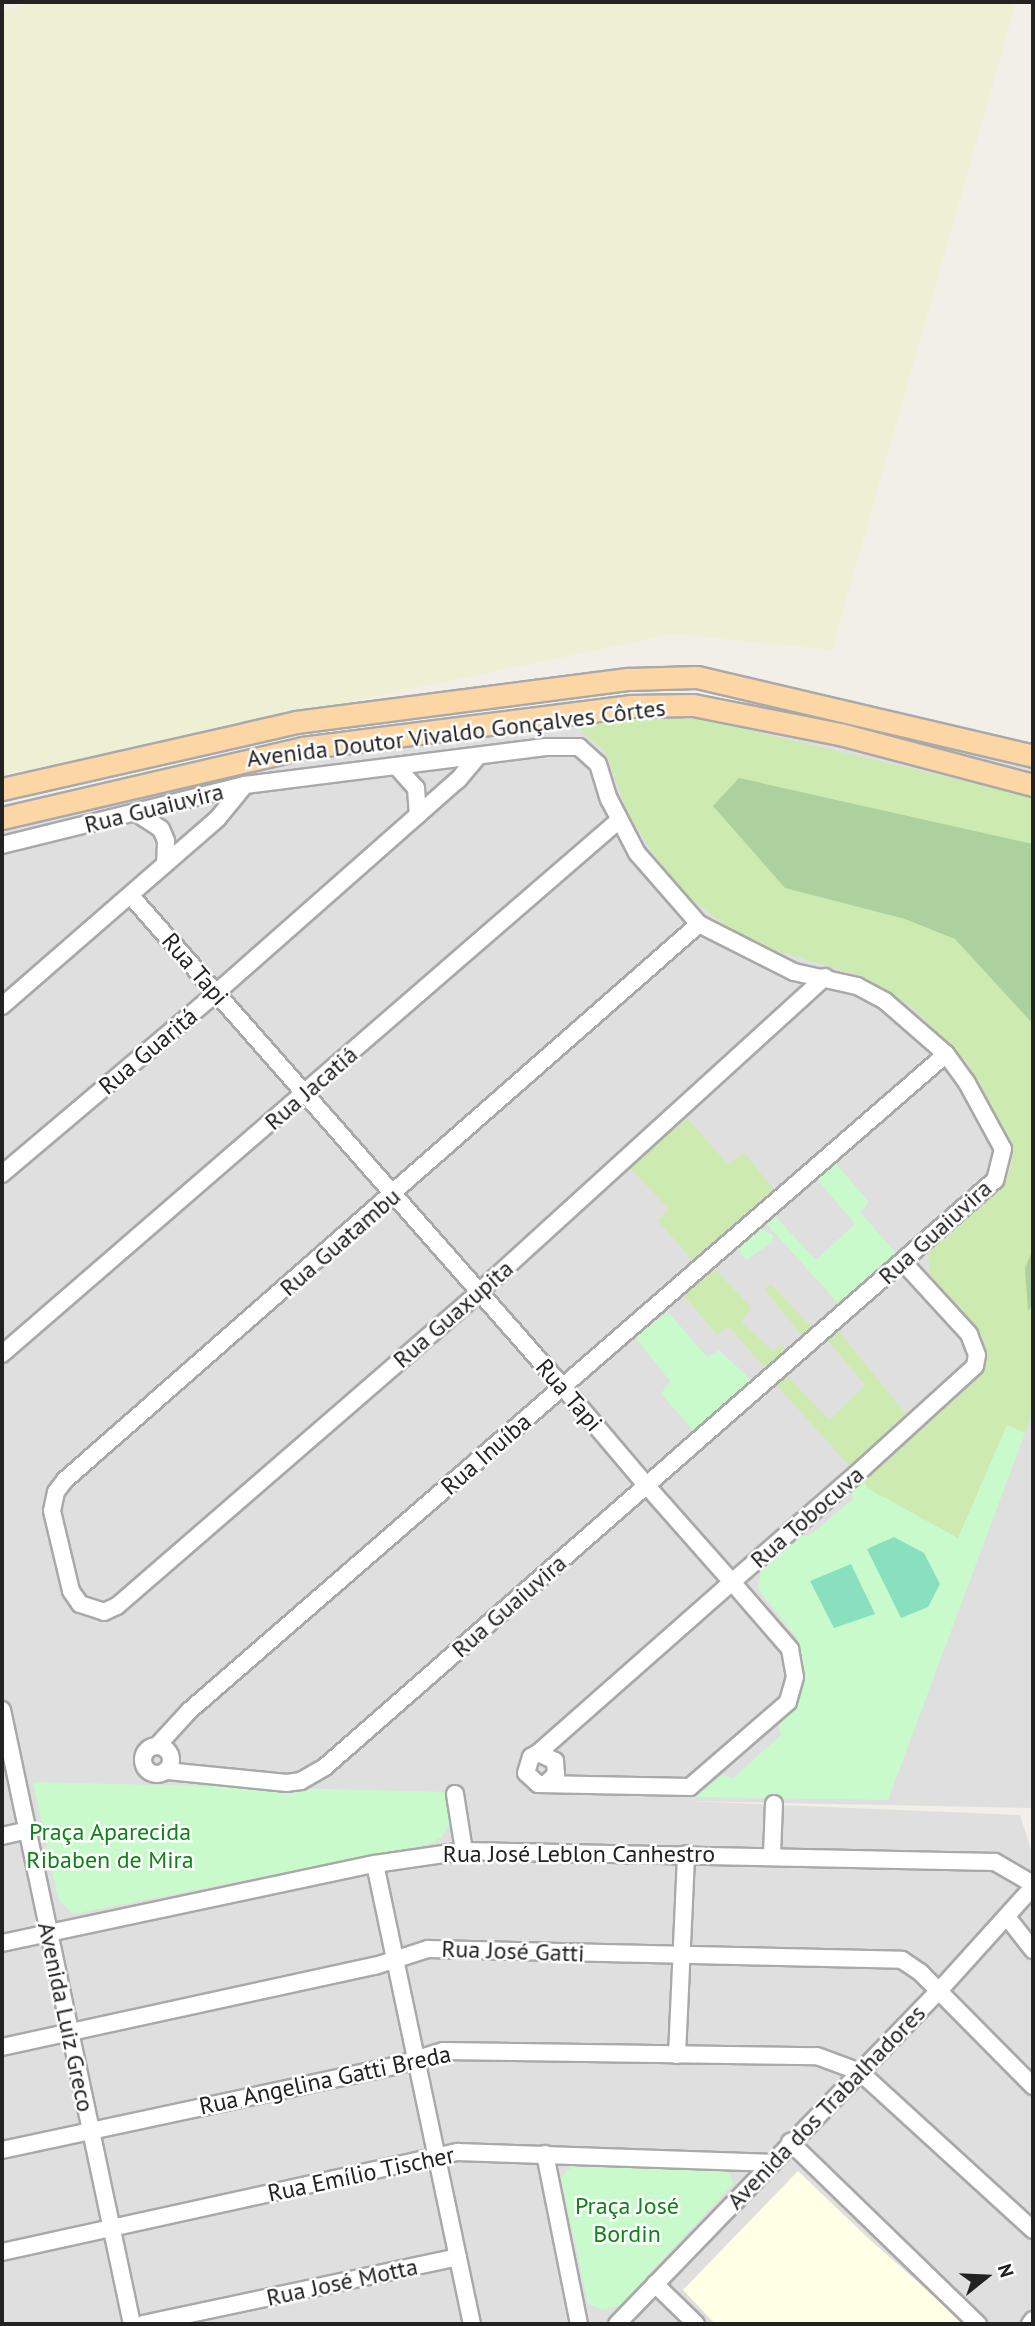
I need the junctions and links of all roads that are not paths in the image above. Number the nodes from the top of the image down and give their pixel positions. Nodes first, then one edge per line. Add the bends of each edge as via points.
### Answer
1 (478, 756) junction
2 (1033, 756) edge
3 (396, 766) junction
4 (245, 785) junction
5 (1033, 785) edge
6 (2, 789) edge
7 (138, 814) junction
8 (418, 815) junction
9 (2, 818) edge
10 (618, 821) junction
11 (2, 845) edge
12 (165, 864) junction
13 (131, 896) junction
14 (699, 923) junction
15 (825, 977) junction
16 (216, 993) junction
17 (2, 1006) edge
18 (946, 1054) junction
19 (303, 1094) junction
20 (2, 1174) edge
21 (394, 1195) junction
22 (902, 1262) junction
23 (479, 1292) junction
24 (2, 1354) edge
25 (563, 1387) junction
26 (647, 1486) junction
27 (732, 1582) junction
28 (71, 1591) joint
29 (2, 1710) edge
30 (157, 1746) junction
31 (538, 1753) junction
32 (166, 1771) junction
33 (547, 1783) junction
34 (455, 1794) dead end
35 (774, 1804) dead end
36 (2, 1826) edge
37 (28, 1830) junction
38 (2, 1836) edge
39 (464, 1851) junction
40 (686, 1854) junction
41 (772, 1855) junction
42 (375, 1864) junction
43 (1033, 1885) edge
44 (1007, 1917) junction
45 (47, 1932) junction
46 (2, 1943) edge
47 (1033, 1950) edge
48 (682, 1957) junction
49 (397, 1958) junction
50 (938, 1992) junction
51 (70, 2032) junction
52 (2, 2048) edge
53 (677, 2055) junction
54 (419, 2059) junction
55 (860, 2071) junction
56 (1033, 2086) edge
57 (90, 2130) junction
58 (790, 2143) junction
59 (2, 2150) edge
60 (545, 2154) junction
61 (437, 2158) junction
62 (768, 2163) junction
63 (111, 2227) junction
64 (1033, 2230) edge
65 (2, 2252) edge
66 (458, 2258) junction
67 (655, 2284) junction
68 (132, 2324) edge
69 (143, 2324) edge
70 (472, 2324) edge
71 (579, 2324) edge
72 (617, 2324) edge
73 (696, 2324) edge
74 (978, 2324) edge

1 - 3 street, Rua Guaiuvira
1 - 8 street, Rua Guaritá
1 - 10 street, Rua Guaiuvira via 579,747 598,764
2 - 6 main road, Avenida Doutor Vivaldo Gonçalves Côrtes via 697,677 629,679 296,722
3 - 4 street, Rua Guaiuvira
3 - 8 street via 416,788
4 - 7 street, Rua Guaiuvira
4 - 12 street via 218,818
5 - 9 main road, Avenida Doutor Vivaldo Gonçalves Côrtes via 840,734 693,705 631,706 302,748
7 - 11 street, Rua Guaiuvira
7 - 12 street via 161,829 166,841
8 - 16 street, Rua Guaritá
10 - 14 street, Rua Guaiuvira via 637,853
10 - 19 street, Rua Jacatiá
12 - 13 street
13 - 16 street, Rua Tapi
13 - 17 street
14 - 15 street, Rua Guaiuvira via 794,972
14 - 21 street, Rua Guatambu
15 - 18 street, Rua Guaiuvira via 885,1001
15 - 23 street, Rua Guaxupita
16 - 19 street, Rua Tapi
16 - 20 street, Rua Guaritá
18 - 22 street, Rua Guaiuvira via 996,1133 1003,1149 1001,1170
18 - 25 street, Rua Inuíba
19 - 21 street, Rua Tapi
19 - 24 street, Rua Jacatiá
21 - 23 street, Rua Tapi
21 - 28 street, Rua Guatambu via 65,1480 56,1492 52,1511
22 - 26 street, Rua Guaiuvira
22 - 27 street, Rua Tobocuva via 969,1334 977,1355 975,1366
23 - 25 street, Rua Tapi
23 - 28 street, Rua Guaxupita via 117,1606 104,1612 90,1610
25 - 26 street, Rua Tapi
25 - 30 street, Rua Inuíba via 189,1711
26 - 27 street, Rua Tapi
26 - 32 street, Rua Guaiuvira via 312,1776 287,1783
27 - 31 street, Rua Tobocuva
27 - 33 street, Rua Tapi via 790,1649 795,1677 788,1702 690,1787
29 - 37 street, Avenida Luiz Greco
30 - 32 street via 171,1756
30 - 32 street via 149,1749 144,1765 158,1774
31 - 33 street via 555,1761 556,1773
31 - 33 street via 526,1764 526,1773 530,1780
34 - 39 street
35 - 41 street
36 - 37 street
37 - 38 street
37 - 45 street, Avenida Luiz Greco
39 - 40 street, Rua José Leblon Canhestro
39 - 42 street, Rua José Leblon Canhestro
40 - 41 street, Rua José Leblon Canhestro
40 - 48 street
41 - 43 street, Rua José Leblon Canhestro via 995,1862
42 - 45 street, Rua José Leblon Canhestro
42 - 49 street
43 - 44 street, Avenida dos Trabalhadores
44 - 47 street
44 - 50 street, Avenida dos Trabalhadores
45 - 46 street, Rua José Leblon Canhestro
45 - 51 street, Avenida Luiz Greco
48 - 49 street, Rua José Gatti via 428,1949
48 - 50 street, Rua José Gatti via 902,1960
48 - 53 street
49 - 51 street, Rua José Gatti
49 - 54 street
50 - 55 street, Avenida dos Trabalhadores
50 - 56 street, Rua José Gatti
51 - 52 street, Rua José Gatti
51 - 57 street, Avenida Luiz Greco
53 - 54 street, Rua Angelina Gatti Breda via 443,2051
53 - 55 street, Rua Angelina Gatti Breda via 817,2056
54 - 57 street, Rua Angelina Gatti Breda
54 - 61 street
55 - 58 street, Avenida dos Trabalhadores
55 - 64 street
57 - 59 street, Rua Angelina Gatti Breda
57 - 63 street, Avenida Luiz Greco
58 - 62 street, Avenida dos Trabalhadores
58 - 74 street
60 - 61 street, Rua Emílio Tischer via 458,2152
60 - 62 street, Rua Emílio Tischer
60 - 71 street
61 - 63 street, Rua Emílio Tischer
61 - 66 street
62 - 67 street, Avenida dos Trabalhadores
63 - 65 street, Rua Emílio Tischer
63 - 68 street, Avenida Luiz Greco
66 - 69 street, Rua José Motta
66 - 70 street
67 - 72 street, Avenida dos Trabalhadores
67 - 73 street

